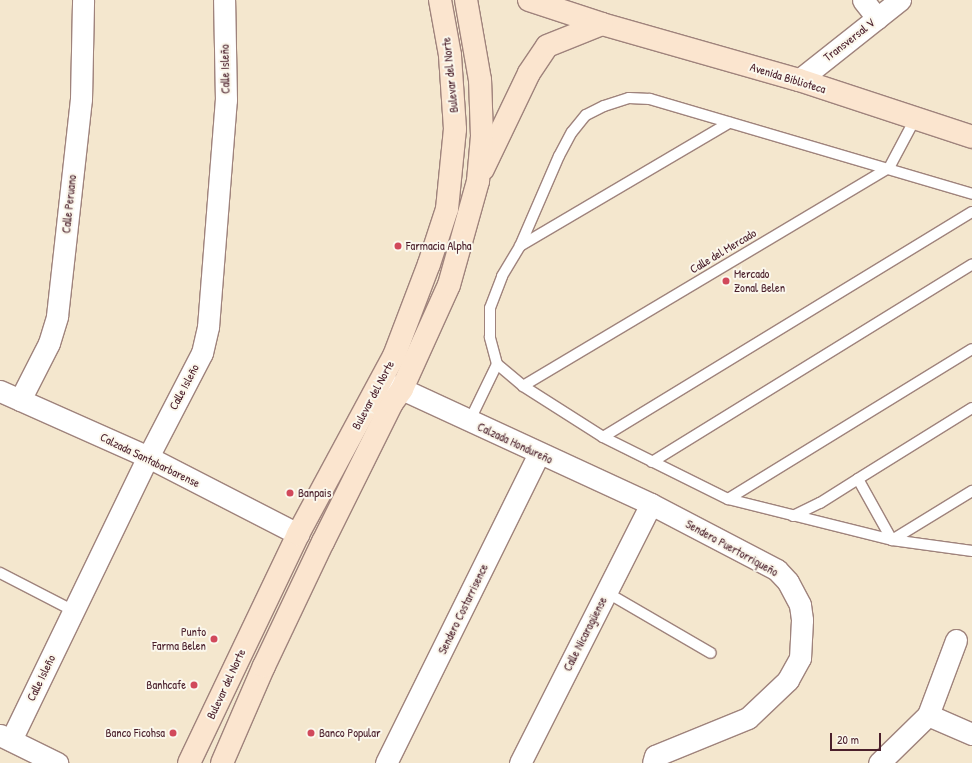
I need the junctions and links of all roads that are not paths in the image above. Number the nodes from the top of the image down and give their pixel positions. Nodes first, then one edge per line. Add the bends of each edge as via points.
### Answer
1 (83, 0) edge
2 (224, 0) edge
3 (440, 0) edge
4 (466, 0) edge
5 (863, 0) edge
6 (900, 0) edge
7 (538, 1) edge
8 (877, 18) junction
9 (602, 24) junction
10 (799, 80) junction
11 (915, 118) junction
12 (729, 123) junction
13 (972, 137) edge
14 (889, 168) junction
15 (478, 181) junction
16 (972, 194) edge
17 (972, 212) edge
18 (520, 246) junction
19 (972, 264) edge
20 (972, 349) edge
21 (497, 364) junction
22 (380, 382) junction
23 (523, 386) junction
24 (402, 389) junction
25 (0, 391) edge
26 (20, 400) junction
27 (972, 408) edge
28 (469, 422) junction
29 (603, 437) junction
30 (539, 454) junction
31 (148, 457) junction
32 (652, 462) junction
33 (858, 479) junction
34 (972, 492) edge
35 (728, 499) junction
36 (651, 504) junction
37 (793, 516) junction
38 (298, 534) junction
39 (892, 540) junction
40 (972, 551) edge
41 (0, 573) edge
42 (606, 592) junction
43 (74, 611) junction
44 (956, 640) dead end
45 (711, 654) dead end
46 (928, 715) junction
47 (972, 734) edge
48 (6, 738) edge
49 (57, 763) edge
50 (189, 763) edge
51 (222, 763) edge
52 (386, 763) edge
53 (520, 763) edge
54 (653, 763) edge
55 (879, 763) edge

1 - 26 street, Calle Peruano via 81,99 57,316 49,343
2 - 31 street, Calle Isleño via 226,100 208,326 202,354
3 - 22 main road, Bulevar del Norte via 450,55 455,129 447,209 394,356
4 - 15 main road, Bulevar del Norte via 480,80 482,136
5 - 8 street
6 - 8 street, Transversal V
7 - 9 main road, Avenida Biblioteca
8 - 10 street, Transversal V
9 - 10 main road, Avenida Biblioteca
9 - 15 main road via 547,46 529,73
10 - 11 main road, Avenida Biblioteca
11 - 13 main road, Avenida Biblioteca
11 - 14 lane
12 - 14 lane
12 - 18 lane
12 - 18 lane via 650,99 629,98 586,115 572,132 559,156
14 - 16 lane
14 - 23 lane, Calle del Mercado
15 - 24 main road, Bulevar del Norte via 449,285
17 - 29 lane
18 - 21 lane via 502,276 490,308 490,337
19 - 32 lane
20 - 35 lane
21 - 23 lane
21 - 28 lane
22 - 24 street, Calzada Hondureño
22 - 38 main road, Bulevar del Norte
23 - 29 lane
24 - 28 street, Calzada Hondureño
24 - 51 main road, Bulevar del Norte via 323,542 264,666
25 - 26 street, Calzada Santabarbarense
26 - 31 street, Calzada Santabarbarense
27 - 33 lane
28 - 30 street, Calzada Hondureño
29 - 32 lane
30 - 36 street, Calzada Hondureño
30 - 52 street, Sendero Costarrisence
31 - 38 street, Calzada Santabarbarense
31 - 43 street, Calle Isleño
32 - 35 lane
33 - 37 lane via 820,503
33 - 39 lane
34 - 39 lane
35 - 37 lane
36 - 42 street, Calle Nicaragüense
36 - 54 street, Sendero Puertorriqueño via 777,570 788,582 800,605 802,620 800,658 788,680 748,718 656,756
37 - 39 lane
38 - 50 main road, Bulevar del Norte
39 - 40 lane
41 - 43 lane
42 - 45 lane
42 - 53 street, Calle Nicaragüense
43 - 48 street, Calle Isleño
44 - 46 street
46 - 47 street
46 - 55 street
48 - 49 street

